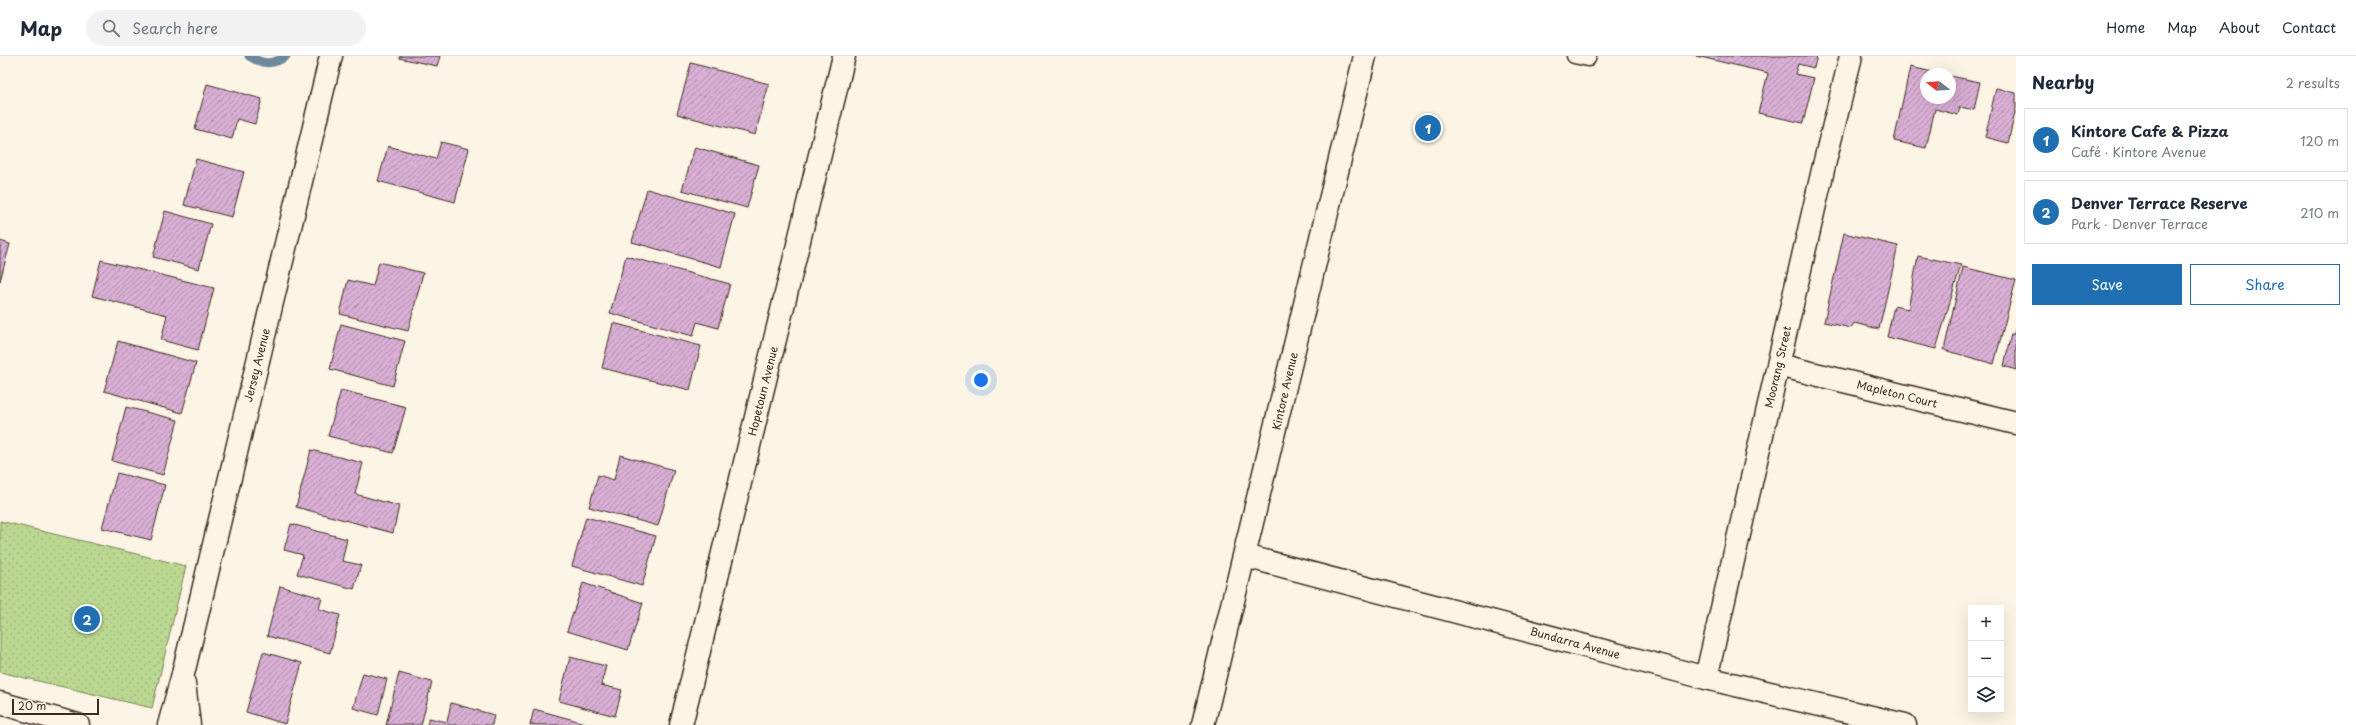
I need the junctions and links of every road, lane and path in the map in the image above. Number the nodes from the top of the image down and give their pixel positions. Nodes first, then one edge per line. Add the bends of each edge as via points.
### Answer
1 (331, 56) edge
2 (844, 56) edge
3 (1365, 56) edge
4 (1574, 56) edge
5 (1589, 56) edge
6 (1851, 56) edge
7 (1778, 365) junction
8 (2016, 423) edge
9 (1246, 556) junction
10 (183, 674) junction
11 (1706, 678) junction
12 (0, 703) edge
13 (78, 725) edge
14 (169, 725) edge
15 (189, 725) edge
16 (681, 725) edge
17 (1203, 725) edge
18 (1905, 725) edge

1 - 10 street, Jersey Avenue
2 - 16 street, Hopetoun Avenue
3 - 9 street, Kintore Avenue
4 - 5 lane via 1588,59
6 - 7 street, Moorang Street
7 - 8 street, Mapleton Court
7 - 11 street, Moorang Street
9 - 11 street, Bundarra Avenue
9 - 17 street, Kintore Avenue
10 - 14 street, Jersey Avenue
10 - 15 street, Jersey Avenue
11 - 18 street, Bundarra Avenue
12 - 13 street

